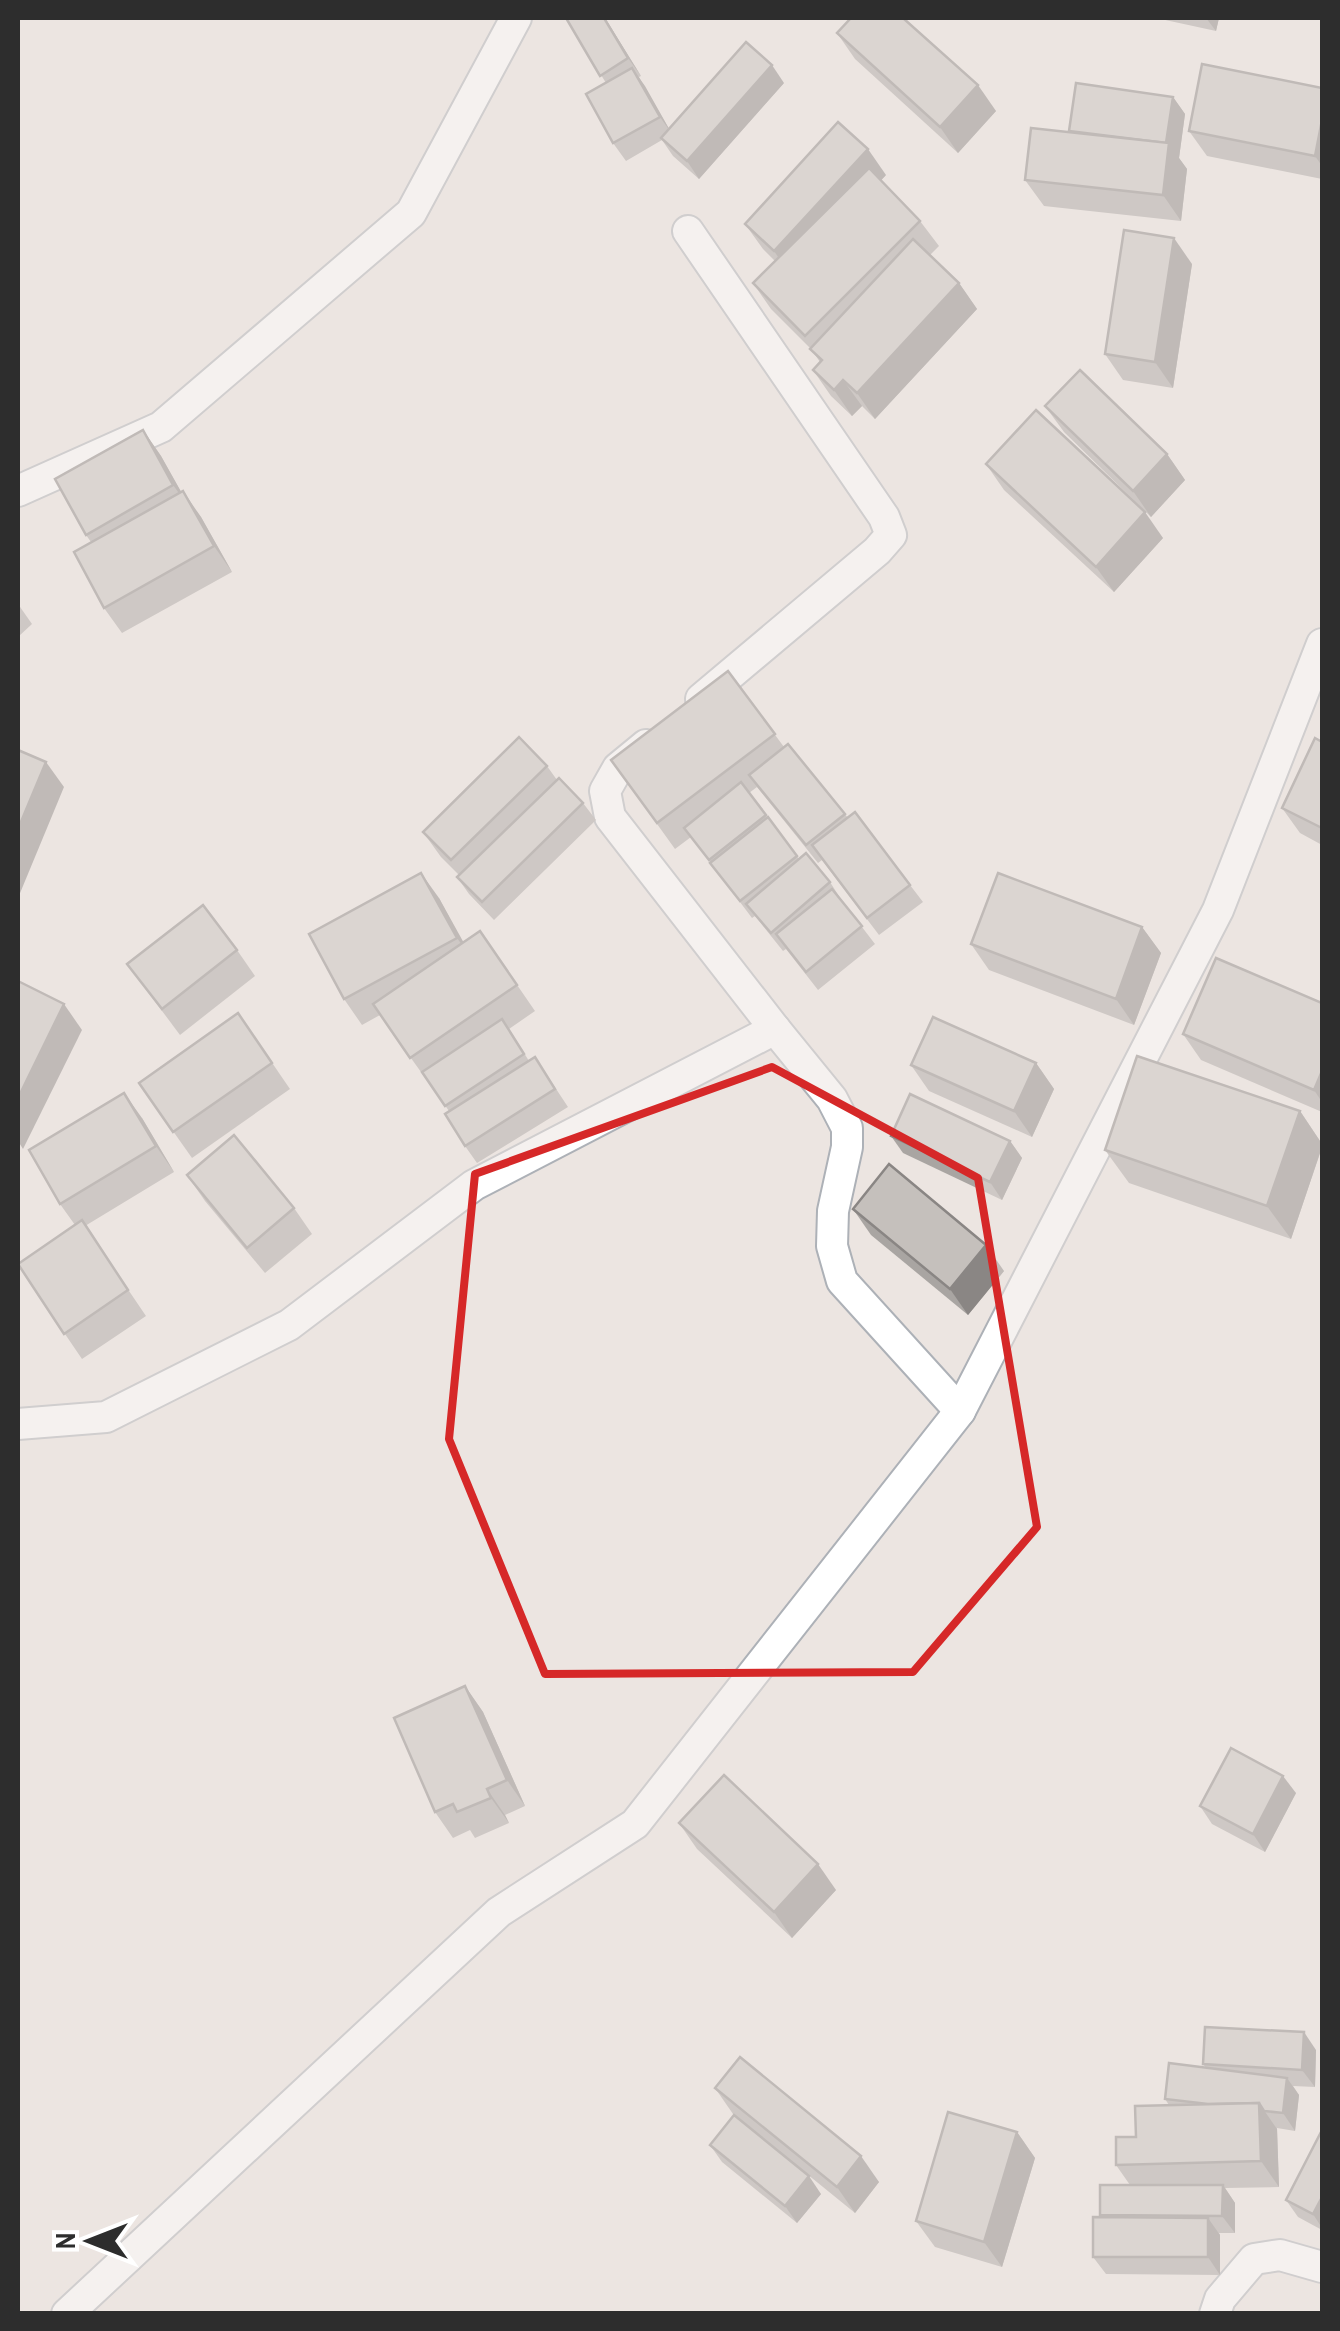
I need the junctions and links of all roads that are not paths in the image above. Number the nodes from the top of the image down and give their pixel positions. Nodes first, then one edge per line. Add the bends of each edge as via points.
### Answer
1 (516, 18) edge
2 (688, 231) dead end
3 (18, 492) edge
4 (1322, 644) edge
5 (775, 1029) junction
6 (960, 1411) junction
7 (18, 1424) edge
8 (1322, 2267) edge
9 (67, 2314) edge
10 (1214, 2314) edge

1 - 3 street via 411,213 161,426
2 - 5 street via 890,535 618,768 605,791 610,817
4 - 6 street via 1218,910
5 - 6 street via 847,1128 833,1211 832,1246 842,1281
5 - 7 street via 474,1185 289,1325 106,1417
6 - 9 street via 635,1824 498,1912
8 - 10 street via 1280,2255 1254,2259

